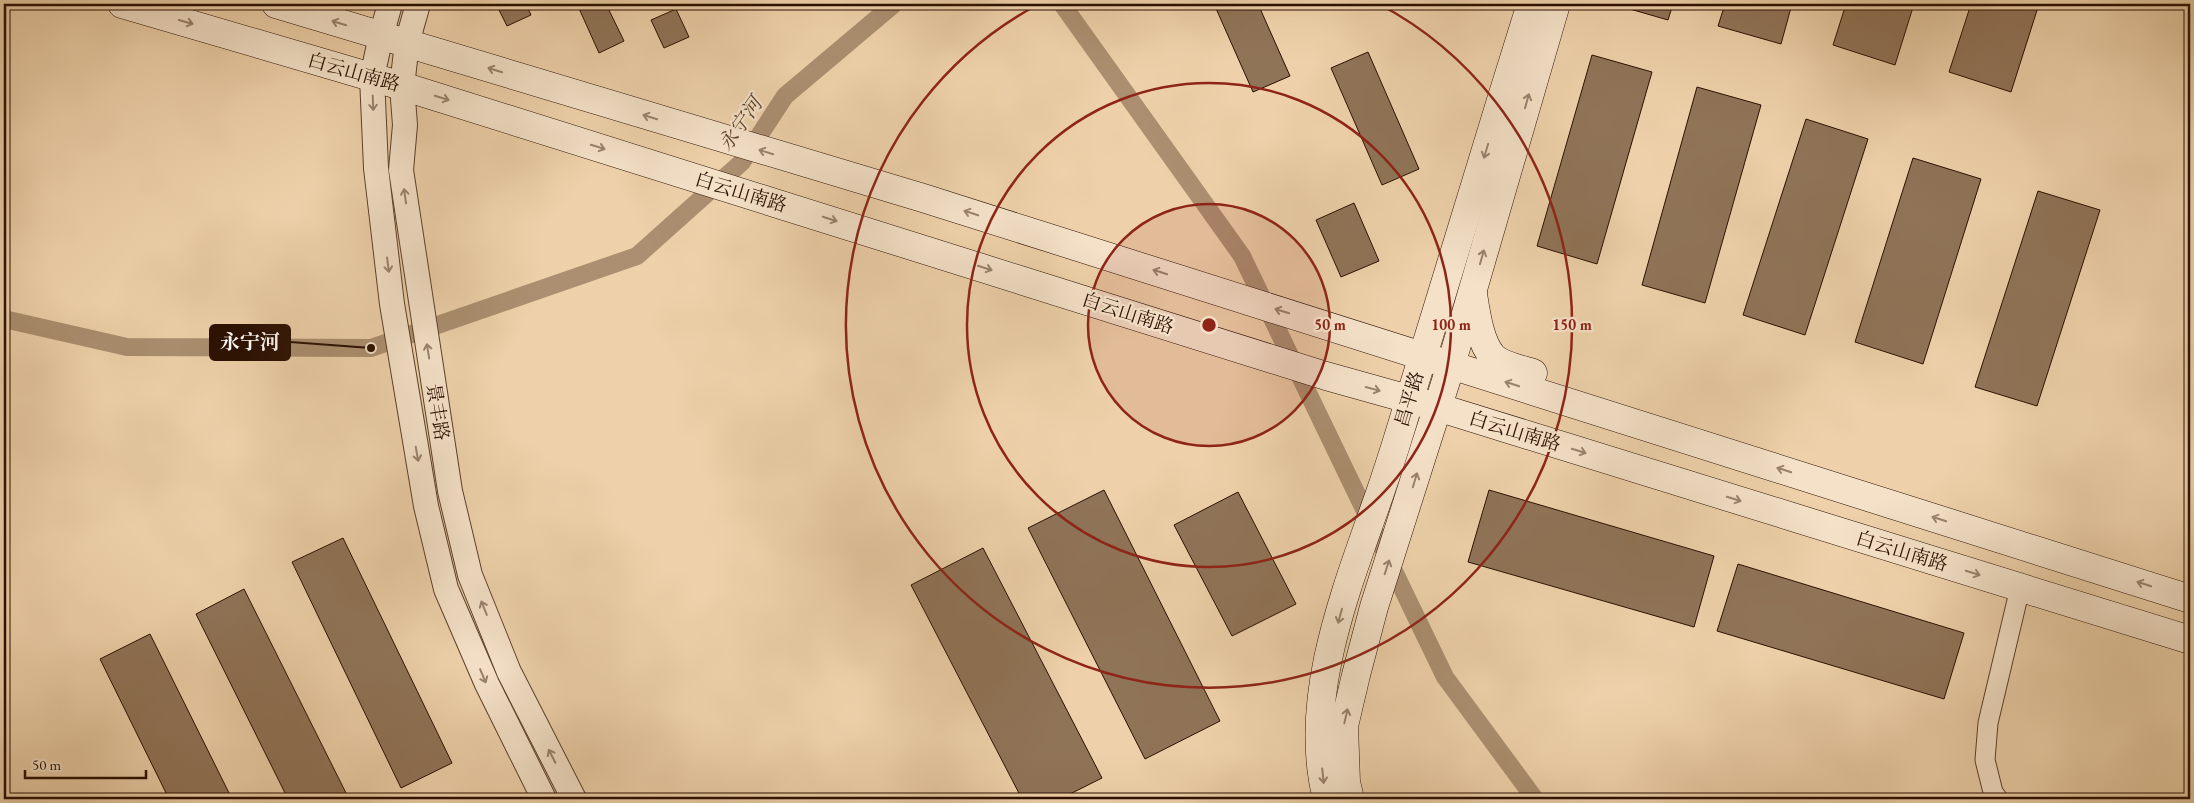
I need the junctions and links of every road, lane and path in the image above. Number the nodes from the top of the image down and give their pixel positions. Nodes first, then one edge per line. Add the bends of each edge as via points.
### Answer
1 (122, 4) edge
2 (276, 4) edge
3 (390, 4) edge
4 (418, 4) edge
5 (1531, 4) edge
6 (1556, 4) edge
7 (380, 36) junction
8 (407, 44) junction
9 (372, 77) junction
10 (402, 86) junction
11 (1472, 290) junction
12 (1423, 356) junction
13 (1450, 365) junction
14 (1410, 399) junction
15 (1438, 407) junction
16 (1667, 434) junction
17 (2020, 588) junction
18 (2190, 598) edge
19 (2190, 640) edge
20 (544, 799) edge
21 (574, 799) edge
22 (1327, 799) edge
23 (1350, 799) edge
24 (1998, 799) edge

1 -> 9 main road, 白云山南路
7 -> 2 main road
3 - 7 street, 景丰路
4 - 8 street, 景丰路
5 -> 12 main road, 昌平路
11 -> 6 main road, 昌平路
7 - 8 main road
7 - 9 street, 景丰路
8 - 10 street, 景丰路
12 -> 8 main road via 933,201
9 - 10 main road, 白云山南路
9 -> 20 street, 景丰路 via 376,168 392,304 426,506 446,590 487,684
10 -> 14 main road, 白云山南路 via 1326,376
21 -> 10 street, 景丰路 via 509,672 470,576 450,491 401,170 405,125
11 - 13 main road, 昌平路
11 - 16 main road via 1479,329 1493,356 1502,362 1630,405
12 - 13 main road
12 - 14 main road, 昌平路
13 - 15 main road, 昌平路
16 -> 13 main road
14 - 15 main road, 白云山南路
14 -> 22 main road, 昌平路 via 1352,569 1326,669 1319,729
15 -> 17 main road, 白云山南路
23 -> 15 main road, 昌平路 via 1346,782 1344,726 1374,607
18 -> 16 main road
17 - 19 main road, 白云山南路
17 - 24 street via 1988,723 1985,760 1993,792

